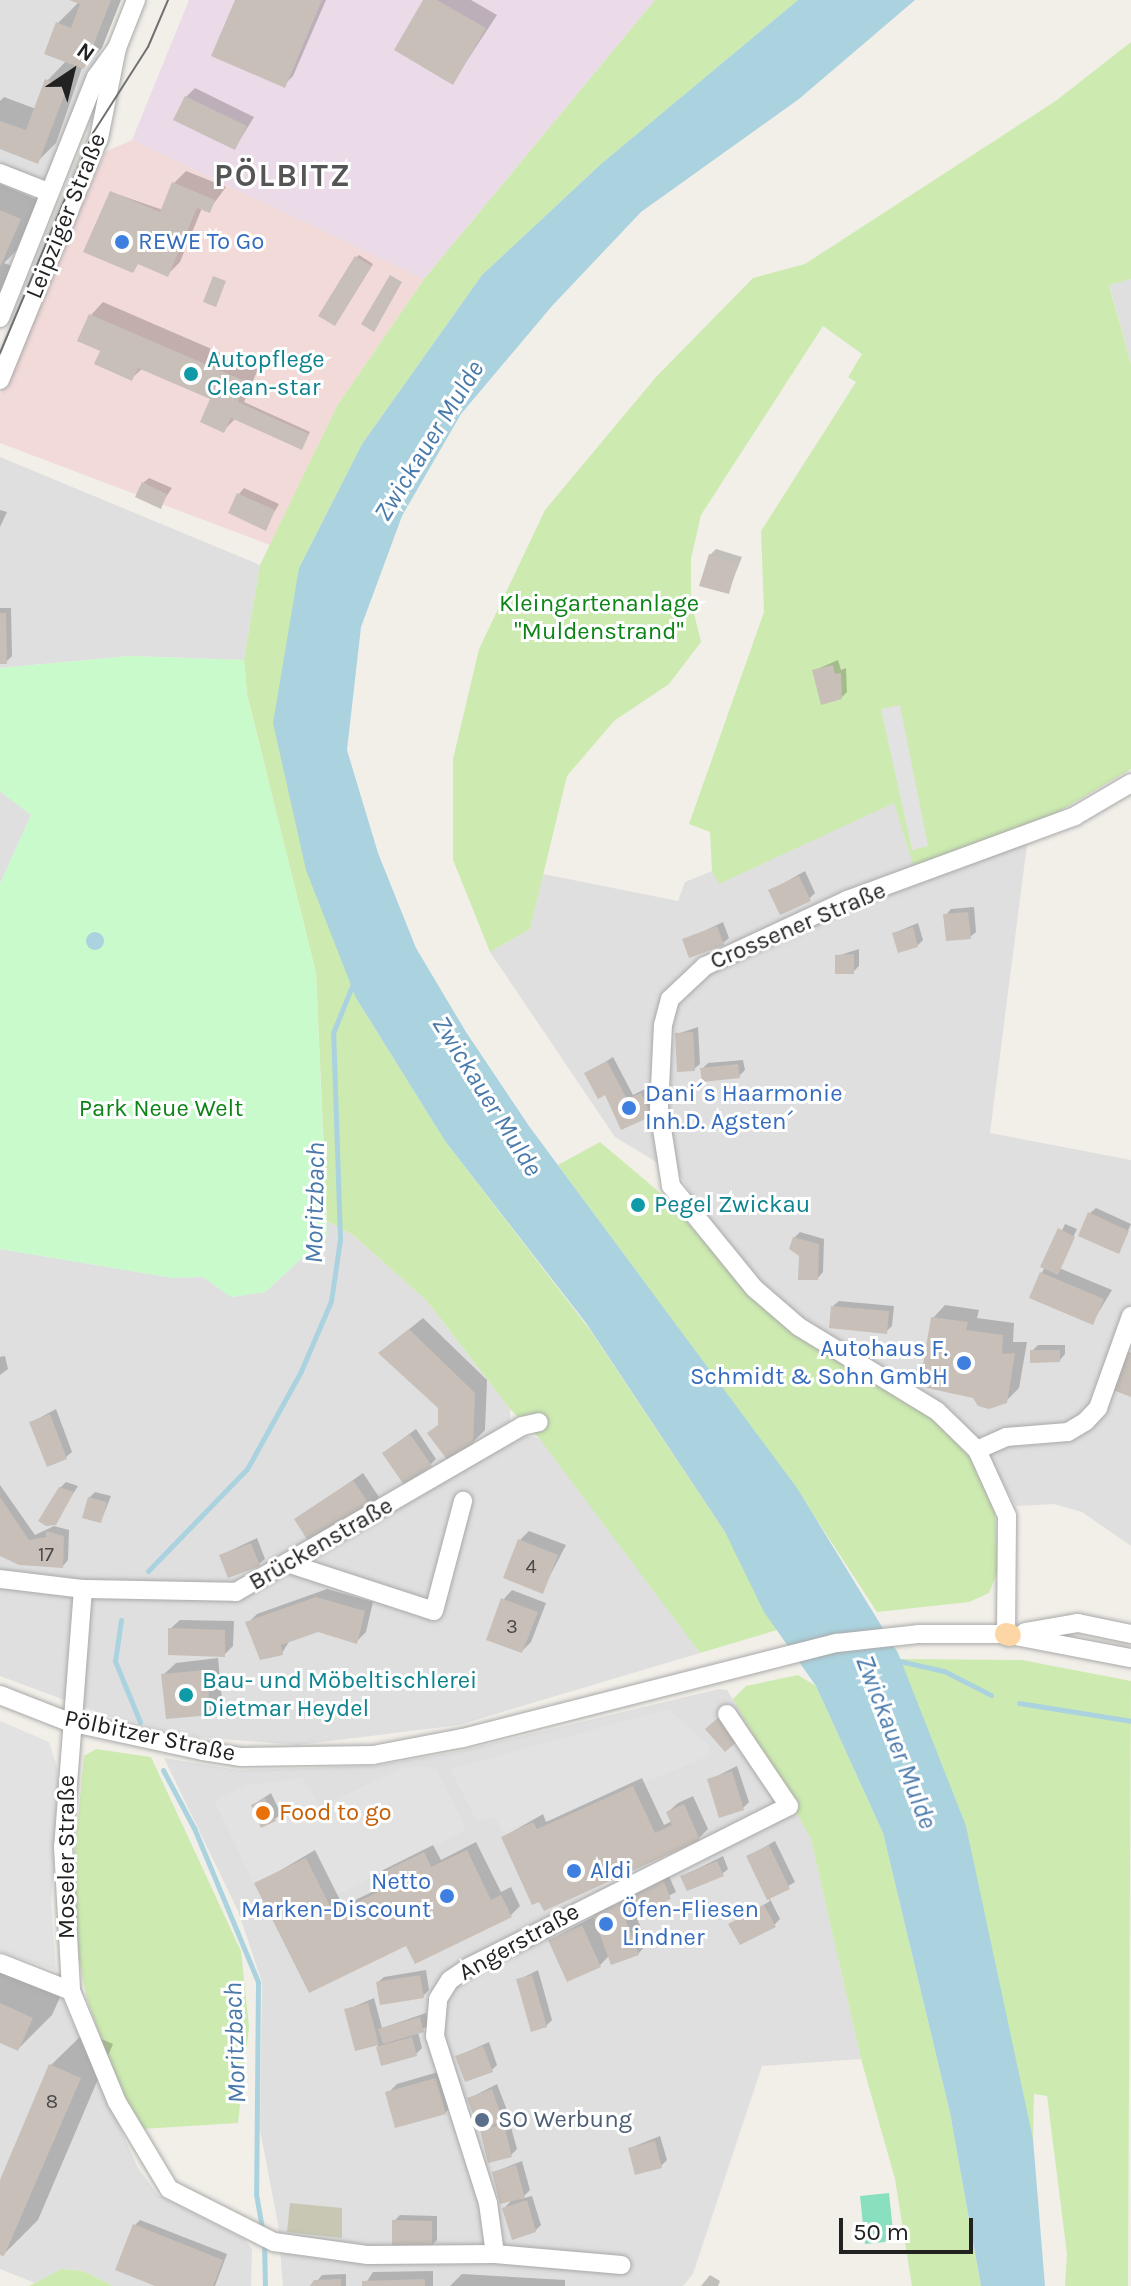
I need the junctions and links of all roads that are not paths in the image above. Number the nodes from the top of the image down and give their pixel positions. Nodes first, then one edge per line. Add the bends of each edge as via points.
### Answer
1 (136, 0) edge
2 (117, 48) junction
3 (0, 173) edge
4 (48, 192) junction
5 (0, 318) edge
6 (0, 380) edge
7 (1131, 783) edge
8 (1131, 1316) edge
9 (539, 1422) dead end
10 (977, 1450) junction
11 (463, 1501) dead end
12 (290, 1564) junction
13 (0, 1579) edge
14 (83, 1589) junction
15 (1008, 1634) junction
16 (1131, 1634) edge
17 (1131, 1658) edge
18 (0, 1695) edge
19 (727, 1714) dead end
20 (69, 1722) junction
21 (0, 1963) edge
22 (71, 1991) junction
23 (495, 2254) junction
24 (622, 2265) dead end

1 - 2 street, Leipziger Straße
2 - 4 street, Leipziger Straße via 96,77
2 - 6 street, Leipziger Straße via 99,138
3 - 4 street
4 - 5 street, Leipziger Straße
7 - 10 street, Crossener Straße via 1075,816 847,900 705,966 670,999 663,1025 659,1109 671,1186 754,1288 798,1326 937,1411
8 - 10 street via 1098,1408 1086,1421 1068,1432 1006,1437
9 - 12 street, Brückenstraße via 522,1426
10 - 15 street, Crossener Straße via 1007,1516
11 - 12 street via 434,1611
12 - 14 street, Brückenstraße via 223,1594
13 - 14 street, Brückenstraße
14 - 20 street
15 - 16 street via 1078,1623
15 - 17 street
15 - 20 street, Pölbitzer Straße via 918,1634 837,1643 463,1738 373,1755 242,1757
18 - 20 street, Pölbitzer Straße
19 - 23 street, Angerstraße via 789,1806 469,1967 450,1980 438,1999 435,2036 488,2203
20 - 22 street, Moseler Straße via 63,1901
21 - 22 street
22 - 23 street, Moseler Straße via 117,2102 169,2189 274,2242 368,2255
23 - 24 street

